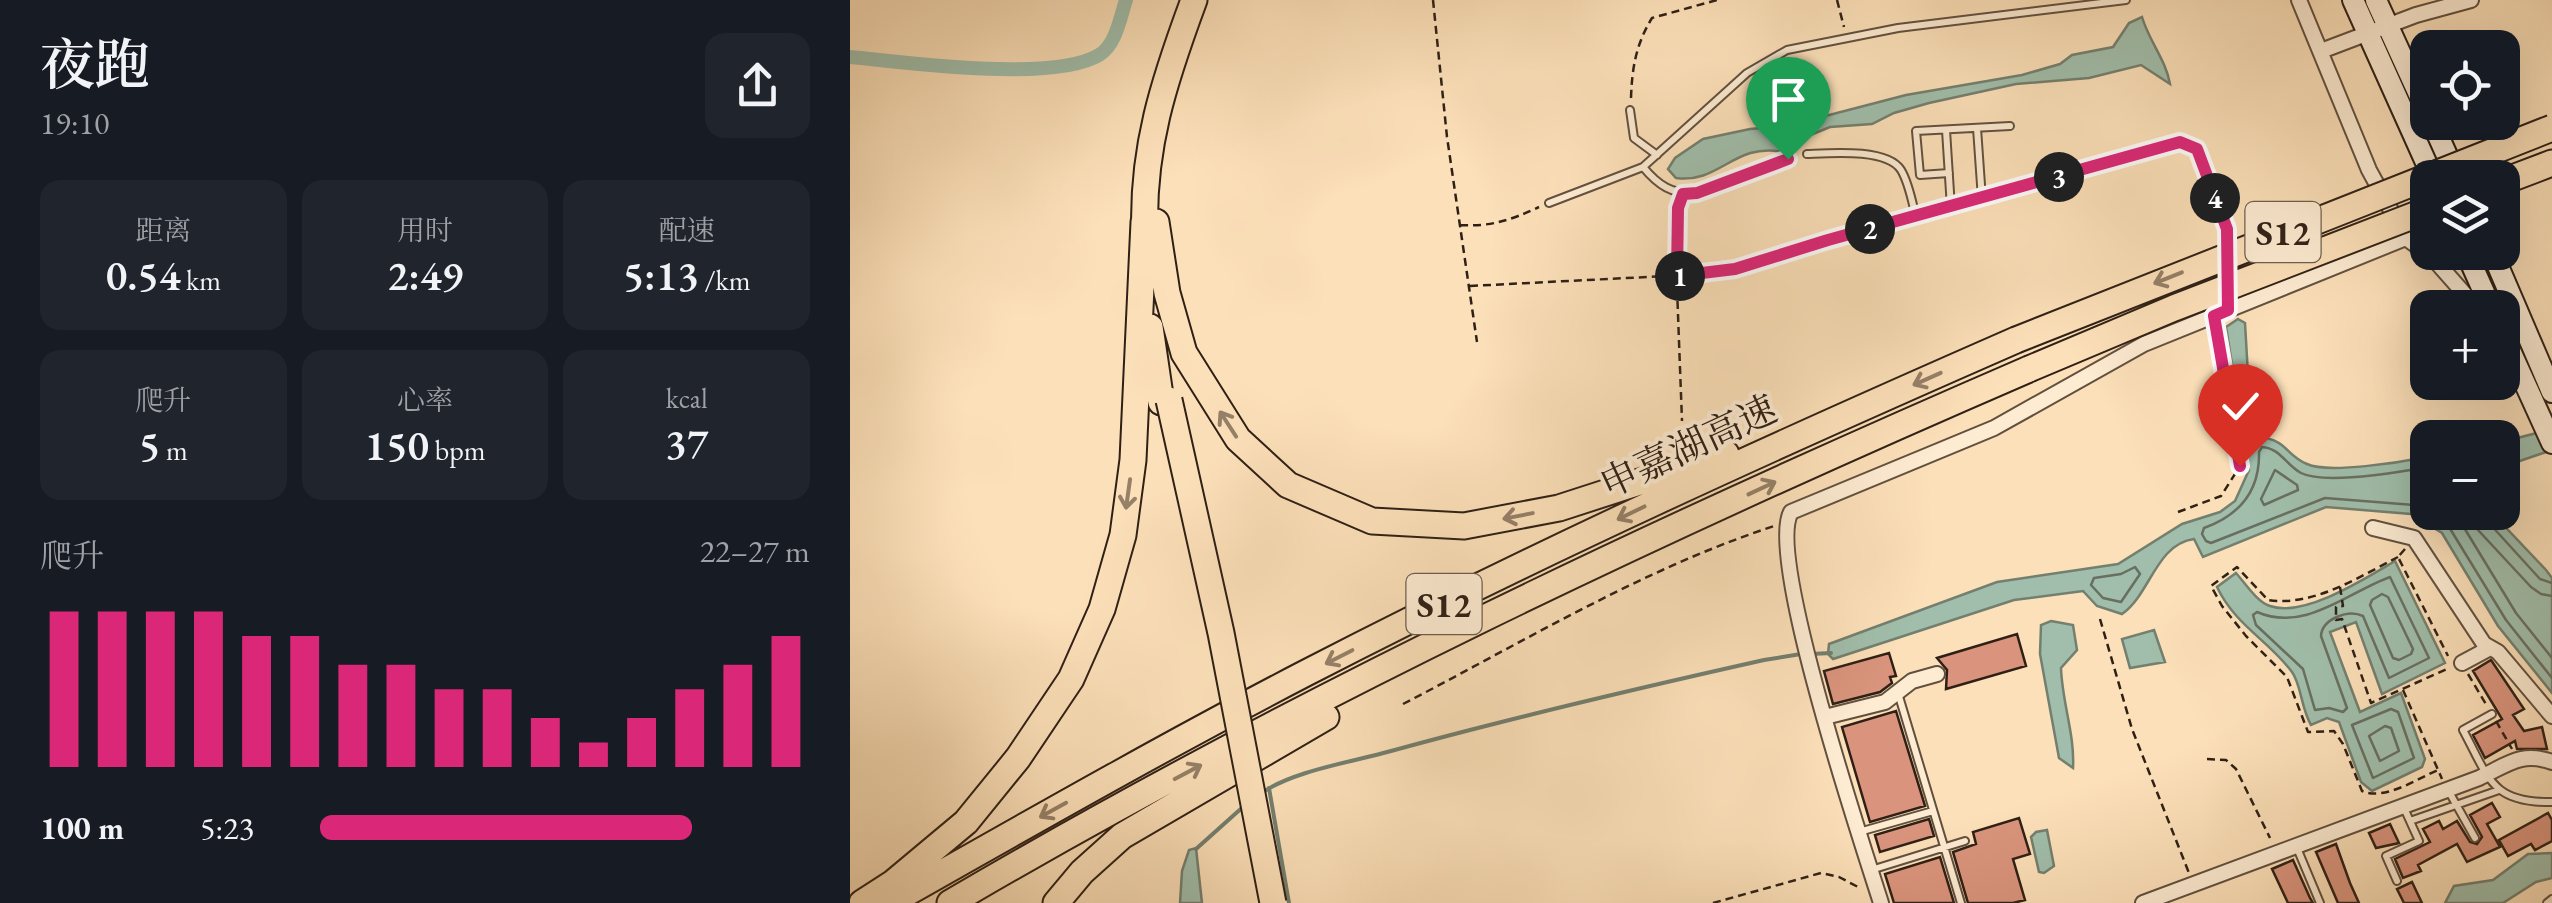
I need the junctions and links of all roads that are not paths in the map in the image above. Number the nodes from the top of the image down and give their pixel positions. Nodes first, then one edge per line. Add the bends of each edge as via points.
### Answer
1 (1194, 0) edge
2 (1213, 0) edge
3 (2126, 0) edge
4 (2299, 0) edge
5 (2353, 0) edge
6 (2376, 0) edge
7 (2471, 0) edge
8 (2378, 30) junction
9 (2322, 51) junction
10 (2410, 84) edge
11 (1630, 110) road end
12 (2010, 126) dead end
13 (1977, 128) junction
14 (2552, 128) edge
15 (1946, 130) junction
16 (1806, 154) dead end
17 (1657, 155) junction
18 (1788, 159) dead end
19 (2426, 160) edge
20 (2552, 162) edge
21 (1643, 166) junction
22 (1948, 173) junction
23 (2520, 175) edge
24 (1683, 194) junction
25 (1982, 199) junction
26 (1549, 203) road end
27 (1951, 208) junction
28 (1916, 217) junction
29 (2410, 217) edge
30 (1150, 222) junction
31 (2410, 236) edge
32 (2406, 238) junction
33 (2228, 261) dead end
34 (2500, 270) edge
35 (2228, 278) dead end
36 (2461, 290) edge
37 (2221, 313) junction
38 (2520, 372) edge
39 (2552, 392) edge
40 (1166, 401) junction
41 (1845, 415) junction
42 (2552, 442) edge
43 (2373, 528) dead end
44 (1531, 595) junction
45 (2490, 648) junction
46 (2462, 663) dead end
47 (1937, 674) dead end
48 (1898, 693) junction
49 (2492, 714) dead end
50 (2552, 716) edge
51 (1824, 718) junction
52 (2552, 762) edge
53 (2488, 774) junction
54 (2447, 789) junction
55 (2498, 790) junction
56 (2552, 802) edge
57 (2456, 805) junction
58 (2402, 806) junction
59 (1934, 811) junction
60 (2410, 821) junction
61 (1859, 832) junction
62 (2475, 838) dead end
63 (1965, 841) dead end
64 (2296, 847) junction
65 (1944, 848) junction
66 (1871, 870) junction
67 (2398, 881) dead end
68 (862, 903) edge
69 (889, 903) edge
70 (950, 903) edge
71 (1056, 903) edge
72 (1263, 903) edge
73 (1273, 903) edge
74 (1881, 903) edge
75 (1961, 903) edge
76 (2143, 903) edge
77 (2320, 903) edge

1 - 30 highway via 1155,116 1143,190
2 - 30 highway via 1174,110
3 - 17 lane via 1954,20 1772,56
4 - 9 street
5 - 8 main road
6 - 8 main road
7 - 8 street
8 - 9 street
8 - 10 main road
8 - 19 main road
9 - 32 street via 2369,170
11 - 17 lane via 1634,138
12 - 13 lane
13 - 15 lane
13 - 25 lane
14 -> 41 highway, 申嘉湖高速 / S12, bridge via 2016,340
15 - 22 lane
15 - 22 lane via 1916,131 1920,175
16 - 28 lane via 1852,152 1892,161
17 - 21 lane
18 - 24 lane
20 - 23 highway
21 - 24 lane via 1656,183
21 - 26 lane
22 - 27 lane
24 - 28 lane via 1677,276 1735,269
25 - 27 lane
25 - 33 lane via 2190,144 2227,229
27 - 28 lane
44 -> 29 highway, 申嘉湖高速 / S12, bridge via 2029,369
30 - 40 highway via 1153,356
41 -> 30 highway via 1559,508 1464,526 1372,521 1288,485 1238,439 1184,353
30 -> 68 highway via 1133,460 1123,535 1102,610 1071,679 976,810
31 - 32 street
32 - 36 street
32 - 37 street
34 - 39 main road
35 - 37 lane
37 - 51 street via 2105,364 1994,428 1791,512 1785,523 1804,642
38 - 42 main road
40 - 72 highway
40 - 73 highway, bridge via 1221,633
41 -> 69 highway, 申嘉湖高速 / S12 via 1305,674
43 - 45 street via 2414,538
70 -> 44 highway, 申嘉湖高速 / S12 via 1273,726
44 - 71 highway via 1122,836
45 - 46 street
45 - 50 street
47 - 48 street
48 - 51 street
48 - 59 lane
49 - 53 lane via 2464,730
51 - 61 street
52 - 53 street via 2518,759
53 - 54 street
53 - 55 lane
54 - 57 lane
54 - 58 street
55 - 56 lane via 2516,800
55 - 57 lane
57 - 60 lane
57 - 62 lane
58 - 60 lane
58 - 64 street
59 - 61 lane
59 - 65 lane
60 - 67 lane via 2419,841 2386,856
61 - 66 street
63 - 65 lane
64 - 76 street
64 - 77 lane
65 - 66 lane
65 - 75 lane
66 - 74 street

